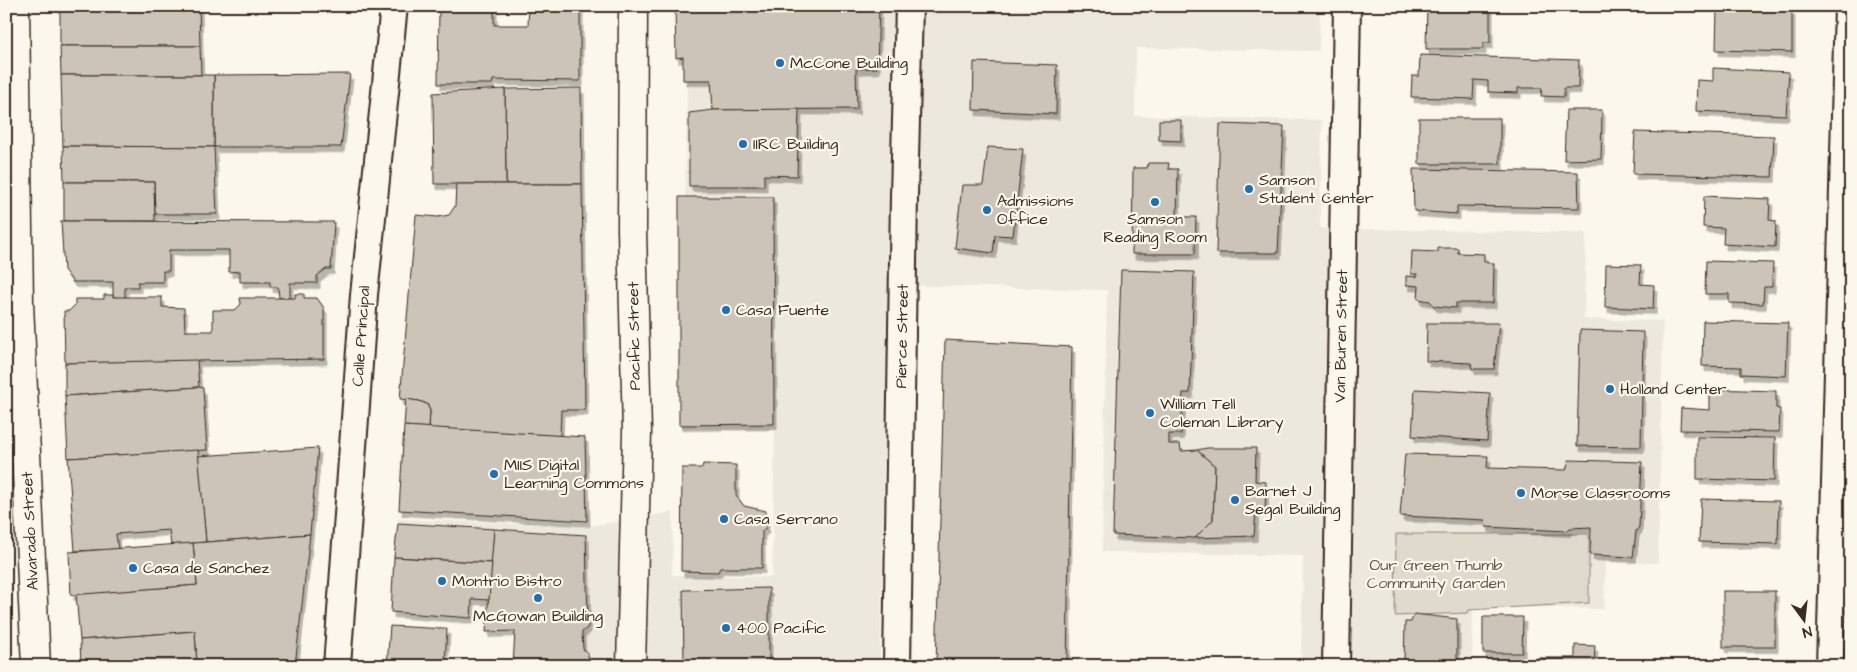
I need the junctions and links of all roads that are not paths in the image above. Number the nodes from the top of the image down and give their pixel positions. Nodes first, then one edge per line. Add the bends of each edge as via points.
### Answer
1 (14, 6) edge
2 (394, 6) edge
3 (633, 6) edge
4 (909, 6) edge
5 (1347, 6) edge
6 (1848, 6) edge
7 (13, 305) edge
8 (36, 666) edge
9 (337, 666) edge
10 (631, 666) edge
11 (898, 666) edge
12 (1336, 666) edge
13 (1830, 666) edge

1 - 7 street, Alvarado Street
2 - 9 street, Calle Principal via 364,295
3 - 10 street, Pacific Street via 632,230 637,432
4 - 11 street, Pierce Street
5 - 12 street, Van Buren Street
6 - 13 street
7 - 8 street, Alvarado Street

